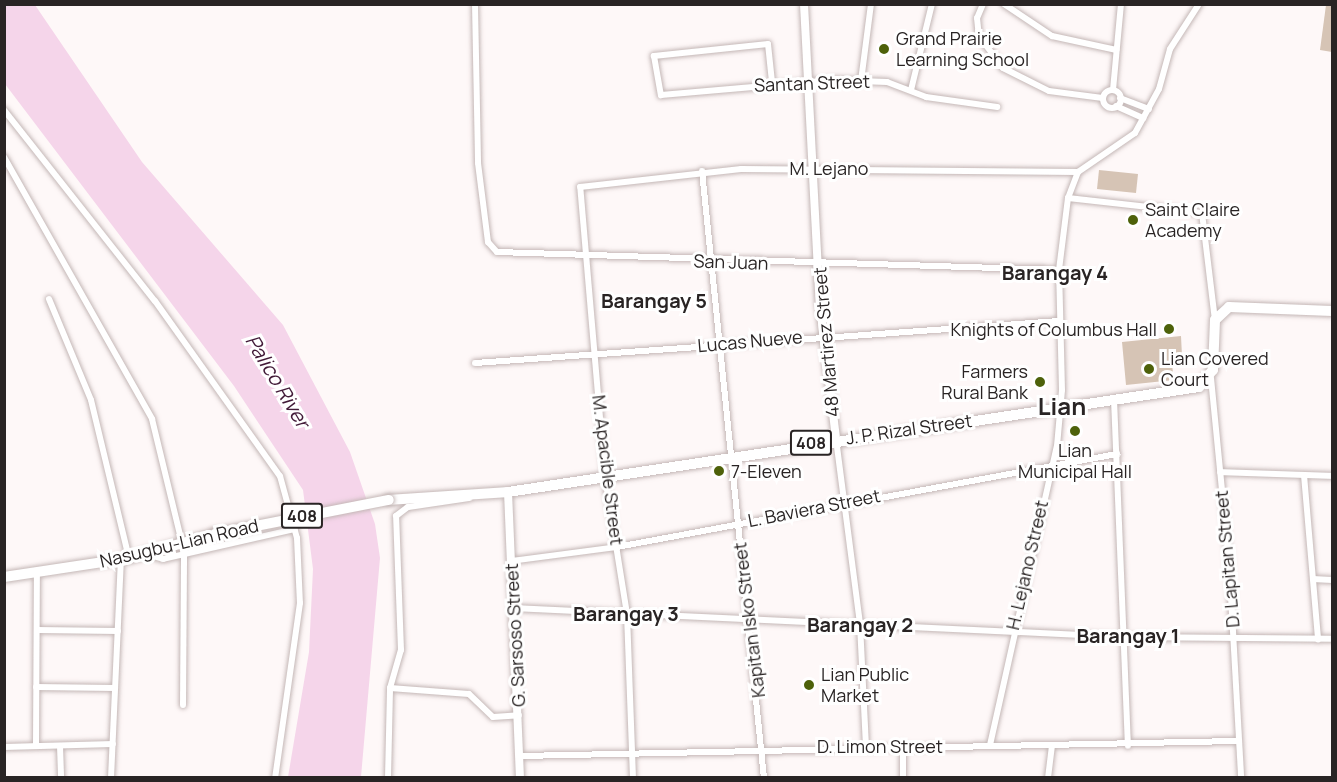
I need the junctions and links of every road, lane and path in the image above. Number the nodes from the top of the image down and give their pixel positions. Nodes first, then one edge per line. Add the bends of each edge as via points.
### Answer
1 (475, 4) edge
2 (804, 4) edge
3 (872, 4) edge
4 (932, 4) edge
5 (983, 4) edge
6 (1004, 4) edge
7 (1121, 4) edge
8 (1199, 4) edge
9 (1117, 50) junction
10 (810, 80) junction
11 (861, 81) junction
12 (772, 82) junction
13 (911, 90) junction
14 (1113, 90) junction
15 (1103, 98) junction
16 (1120, 98) junction
17 (997, 106) dead end
18 (1116, 106) junction
19 (1149, 109) junction
20 (4, 110) edge
21 (1143, 118) junction
22 (4, 157) edge
23 (814, 167) junction
24 (702, 171) junction
25 (1078, 172) junction
26 (580, 187) joint
27 (1068, 198) junction
28 (587, 257) junction
29 (713, 261) junction
30 (819, 265) junction
31 (1059, 270) junction
32 (49, 299) dead end
33 (1332, 311) edge
34 (1215, 320) junction
35 (1060, 321) junction
36 (823, 335) junction
37 (719, 345) junction
38 (594, 353) junction
39 (475, 363) dead end
40 (1210, 378) junction
41 (1114, 399) junction
42 (1058, 408) junction
43 (836, 439) junction
44 (1117, 454) junction
45 (730, 455) junction
46 (1052, 463) junction
47 (1220, 472) junction
48 (1304, 475) junction
49 (605, 476) junction
50 (1332, 476) edge
51 (508, 492) junction
52 (478, 495) junction
53 (389, 500) joint
54 (845, 502) junction
55 (738, 522) junction
56 (295, 529) junction
57 (617, 547) junction
58 (183, 548) junction
59 (125, 559) junction
60 (511, 561) junction
61 (37, 571) junction
62 (4, 577) edge
63 (1313, 579) junction
64 (1332, 580) edge
65 (513, 608) junction
66 (627, 614) junction
67 (751, 620) junction
68 (860, 624) junction
69 (36, 630) junction
70 (118, 631) junction
71 (1012, 632) junction
72 (1123, 637) junction
73 (1234, 638) junction
74 (1318, 639) junction
75 (1332, 639) edge
76 (36, 687) junction
77 (115, 688) junction
78 (390, 688) junction
79 (183, 705) dead end
80 (519, 715) junction
81 (1239, 741) junction
82 (113, 744) junction
83 (903, 745) junction
84 (990, 745) junction
85 (36, 746) junction
86 (60, 746) junction
87 (866, 746) junction
88 (1052, 746) junction
89 (1128, 746) junction
90 (4, 747) edge
91 (763, 747) junction
92 (635, 754) junction
93 (520, 756) junction
94 (61, 777) edge
95 (111, 777) edge
96 (275, 777) edge
97 (388, 777) edge
98 (520, 777) edge
99 (633, 777) edge
100 (764, 777) edge
101 (903, 777) edge
102 (1048, 777) edge
103 (1241, 777) edge

1 - 28 street, San Juan via 477,163 488,242 497,252
2 - 10 street, 48 Martirez Street
3 - 11 street
4 - 13 street
5 - 15 street via 977,18 979,36 1003,68 1049,91
6 - 9 street via 1052,36
7 - 9 street
8 - 19 street via 1170,49
9 - 14 street
10 - 11 street, Santan Street
10 - 12 street, Santan Street
10 - 23 street, 48 Martirez Street
11 - 13 street, Santan Street
12 - 12 street, Santan Street via 661,95 654,56 768,44
13 - 17 street, Santan Street
14 - 15 street
14 - 16 street
15 - 18 street via 1106,106
16 - 18 street
16 - 19 street
18 - 21 street
19 - 21 street
20 - 56 street via 260,442 280,476
21 - 25 street via 1128,140
22 - 58 street via 144,401
23 - 24 street, M. Lejano
23 - 25 street, M. Lejano
23 - 30 street, 48 Martirez Street
24 - 26 street, M. Lejano
24 - 29 street, Kapitan Isko Street
25 - 27 street, H. Lejano Street
26 - 28 street, M. Apacible Street
27 - 31 street, H. Lejano Street
27 - 34 street via 1202,213
28 - 29 street, San Juan
28 - 38 street, M. Apacible Street
29 - 30 street, San Juan
29 - 37 street, Kapitan Isko Street
30 - 31 street, San Juan
30 - 36 street, 48 Martirez Street
31 - 35 street, H. Lejano Street
32 - 59 street via 91,400
33 - 34 main road via 1236,306
34 - 40 main road
35 - 36 street, Lucas Nueve
35 - 42 street, H. Lejano Street
36 - 37 street, Lucas Nueve
36 - 43 street, 48 Martirez Street
37 - 38 street, Lucas Nueve
37 - 45 street, Kapitan Isko Street
38 - 39 street, Lucas Nueve
38 - 49 street, M. Apacible Street
40 - 41 main road, J. P. Rizal Street / 408 via 1199,387
40 - 47 street, D. Lapitan Street
41 - 42 main road, J. P. Rizal Street / 408
41 - 44 street
42 - 43 main road, J. P. Rizal Street / 408
42 - 46 street, H. Lejano Street
43 - 45 main road, J. P. Rizal Street / 408
43 - 54 street, 48 Martirez Street
44 - 46 street, L. Baviera Street
44 - 72 street
45 - 49 main road, J. P. Rizal Street / 408
45 - 55 street, Kapitan Isko Street
46 - 54 street, L. Baviera Street
46 - 71 street, H. Lejano Street
47 - 48 street
47 - 73 street, D. Lapitan Street
48 - 50 street
48 - 63 street
49 - 51 main road, J. P. Rizal Street / 408
49 - 57 street, M. Apacible Street
51 - 52 main road, J. P. Rizal Street / 408
51 - 60 street, G. Sarsoso Street
52 - 53 main road, J. P. Rizal Street / 408
52 - 78 street via 447,506 408,507 396,516 401,650
53 - 58 main road, Nasugbu-Lian Road / 408, bridge via 215,534
54 - 55 street, L. Baviera Street
54 - 68 street, 48 Martirez Street
55 - 57 street, L. Baviera Street
55 - 67 street, Kapitan Isko Street
56 - 58 street
56 - 96 street via 300,603
57 - 60 street, L. Baviera Street
57 - 66 street, M. Apacible Street
58 - 59 main road, Nasugbu-Lian Road / 408
58 - 79 street
59 - 61 main road, Nasugbu-Lian Road / 408
59 - 70 street
60 - 65 street, G. Sarsoso Street
61 - 62 main road, Nasugbu-Lian Road / 408
61 - 69 street
63 - 64 street
63 - 74 street
65 - 66 street
65 - 80 street, G. Sarsoso Street
66 - 67 street
66 - 92 street, M. Apacible Street
67 - 68 street
67 - 91 street, Kapitan Isko Street
68 - 71 street
68 - 87 street, 48 Martirez Street
69 - 70 street
69 - 76 street
70 - 77 street
71 - 72 street
71 - 84 street, H. Lejano Street
72 - 73 street
72 - 89 street
73 - 74 street
73 - 81 street, D. Lapitan Street
74 - 75 street
76 - 77 street
76 - 85 street
77 - 82 street
78 - 80 street via 469,694 493,717
78 - 97 street
80 - 93 street, G. Sarsoso Street
81 - 89 street, D. Limon Street
81 - 103 street, D. Lapitan Street
82 - 86 street
82 - 95 street
83 - 84 street, D. Limon Street
83 - 87 street, D. Limon Street
83 - 101 street
84 - 88 street, D. Limon Street
85 - 86 street
85 - 90 street
86 - 94 street
87 - 91 street, D. Limon Street
88 - 89 street, D. Limon Street
88 - 102 street
91 - 92 street, D. Limon Street
91 - 100 street, Kapitan Isko Street
92 - 93 street, D. Limon Street
92 - 99 street, M. Apacible Street
93 - 98 street, G. Sarsoso Street

